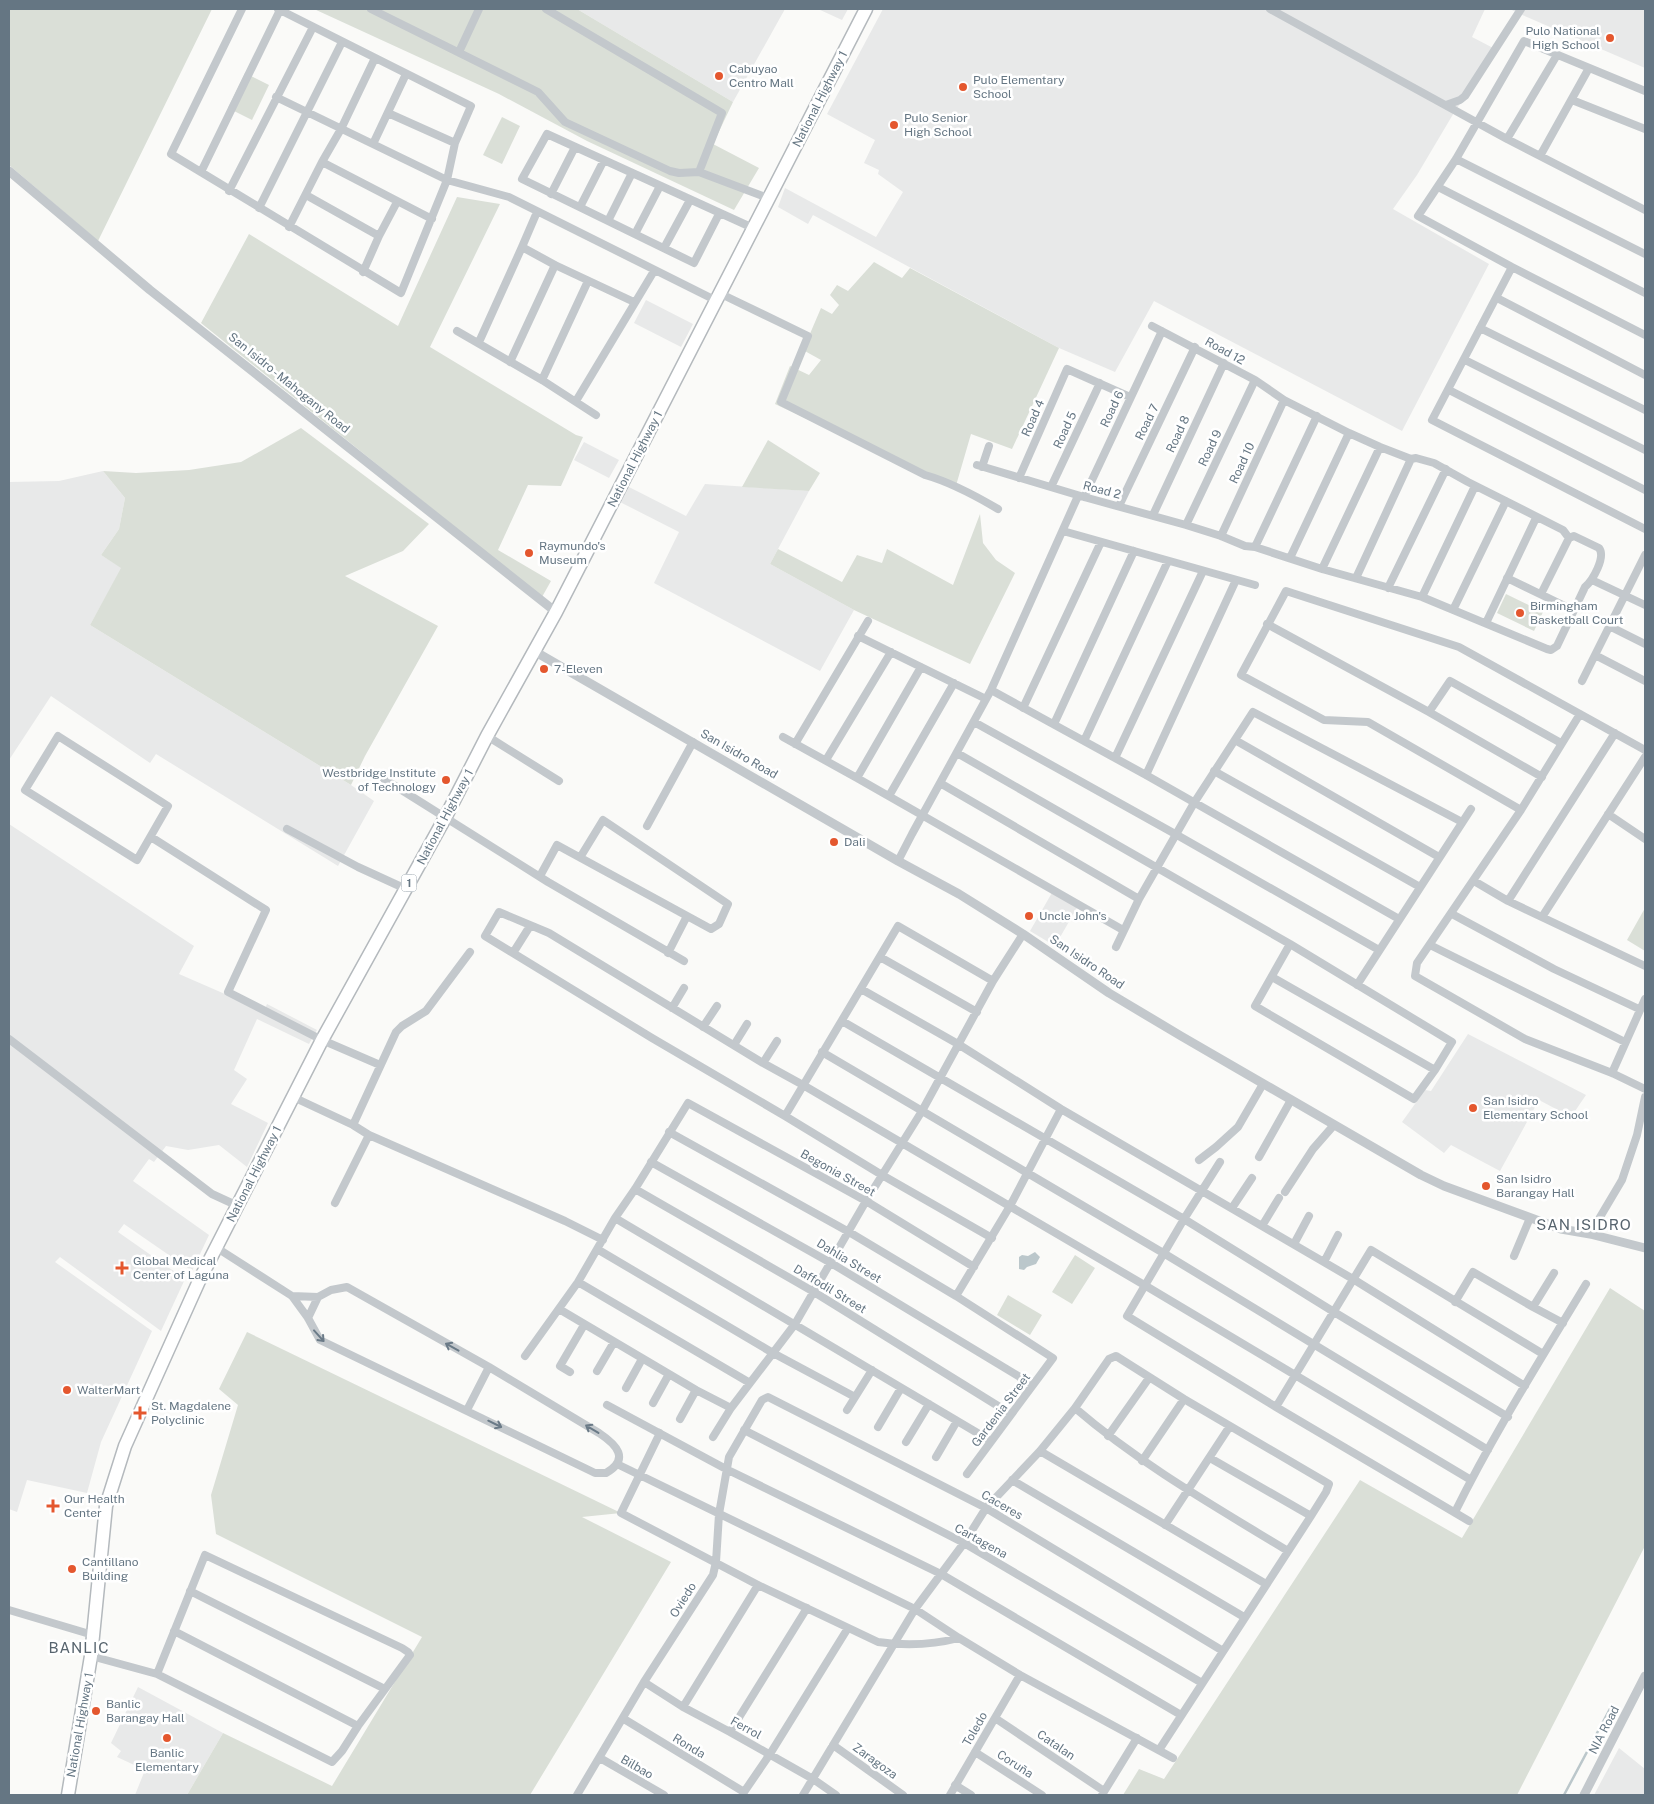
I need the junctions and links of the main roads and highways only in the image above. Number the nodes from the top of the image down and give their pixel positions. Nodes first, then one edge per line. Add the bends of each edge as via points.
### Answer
1 (866, 9) edge
2 (68, 1795) edge

1 - 2 highway, National Highway 1 / 1 via 556,612 322,1040 190,1301 136,1420 106,1506 91,1656

